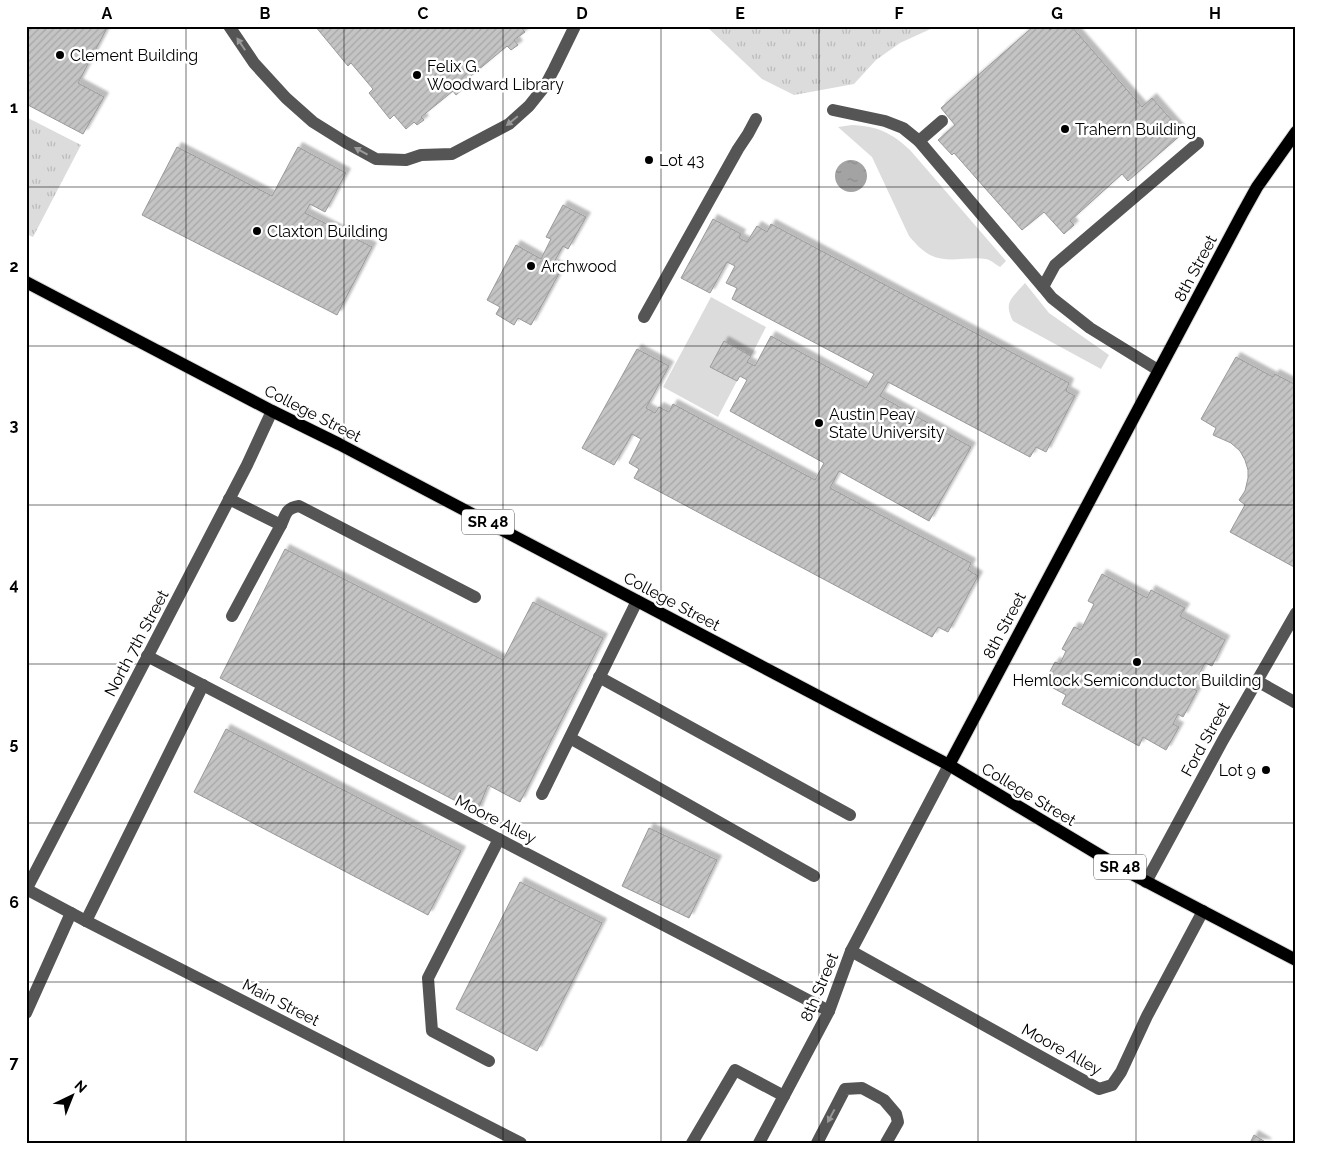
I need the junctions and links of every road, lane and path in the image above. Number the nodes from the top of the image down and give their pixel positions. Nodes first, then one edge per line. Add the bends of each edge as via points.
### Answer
1 (229, 26) edge
2 (575, 26) edge
3 (833, 110) dead end
4 (756, 119) dead end
5 (942, 121) dead end
6 (1296, 132) edge
7 (918, 141) junction
8 (1198, 142) dead end
9 (26, 282) edge
10 (1043, 288) junction
11 (644, 317) dead end
12 (1158, 370) junction
13 (272, 411) junction
14 (229, 499) junction
15 (281, 526) junction
16 (475, 598) dead end
17 (637, 601) junction
18 (1296, 613) edge
19 (232, 616) dead end
20 (147, 656) junction
21 (599, 678) junction
22 (1257, 680) junction
23 (203, 685) junction
24 (1296, 703) edge
25 (570, 738) junction
26 (949, 764) junction
27 (542, 794) dead end
28 (850, 816) dead end
29 (499, 839) junction
30 (814, 876) dead end
31 (1146, 882) junction
32 (26, 889) edge
33 (71, 912) junction
34 (1203, 912) junction
35 (86, 921) junction
36 (851, 952) junction
37 (1296, 960) edge
38 (829, 1011) junction
39 (26, 1013) edge
40 (489, 1061) dead end
41 (784, 1096) junction
42 (515, 1141) edge
43 (692, 1143) edge
44 (759, 1143) edge
45 (817, 1143) edge
46 (886, 1143) edge

2 -> 1 street via 545,86 509,124 452,154 421,155 406,160 376,159 313,122 254,62
3 - 7 street via 885,121 903,128
4 - 11 street
5 - 7 street
6 - 12 main road, 8th Street via 1257,187
7 - 10 street
8 - 10 street via 1055,265
9 - 13 main road, College Street / SR 48
10 - 12 street via 1090,328
12 - 26 main road, 8th Street
13 - 14 street, North 7th Street
13 - 17 main road, College Street / SR 48
14 - 15 street
14 - 20 street, North 7th Street
15 - 16 street via 288,511 299,506
15 - 19 street
17 - 21 street
17 - 26 main road, College Street / SR 48
18 - 22 street, Ford Street
20 - 23 street, Moore Alley
20 - 32 street, North 7th Street
21 - 25 street
21 - 28 street
22 - 24 street
22 - 31 street, Ford Street
23 - 29 street, Moore Alley
23 - 35 street
25 - 27 street
25 - 30 street
26 - 31 main road, College Street / SR 48
26 - 36 street, 8th Street
29 - 38 street, Moore Alley
29 - 40 street via 428,978 432,1031
31 - 34 main road, College Street / SR 48
32 - 33 street, Main Street
33 - 35 street, Main Street
33 - 39 street
34 - 36 street, Moore Alley via 1121,1072 1112,1085 1099,1089
34 - 37 main road, College Street / SR 48
35 - 42 street, Main Street
36 - 38 street, 8th Street
38 - 41 street, 8th Street
41 - 43 street via 735,1070
41 - 44 street, 8th Street
46 -> 45 street via 898,1122 896,1114 884,1100 862,1088 845,1089

